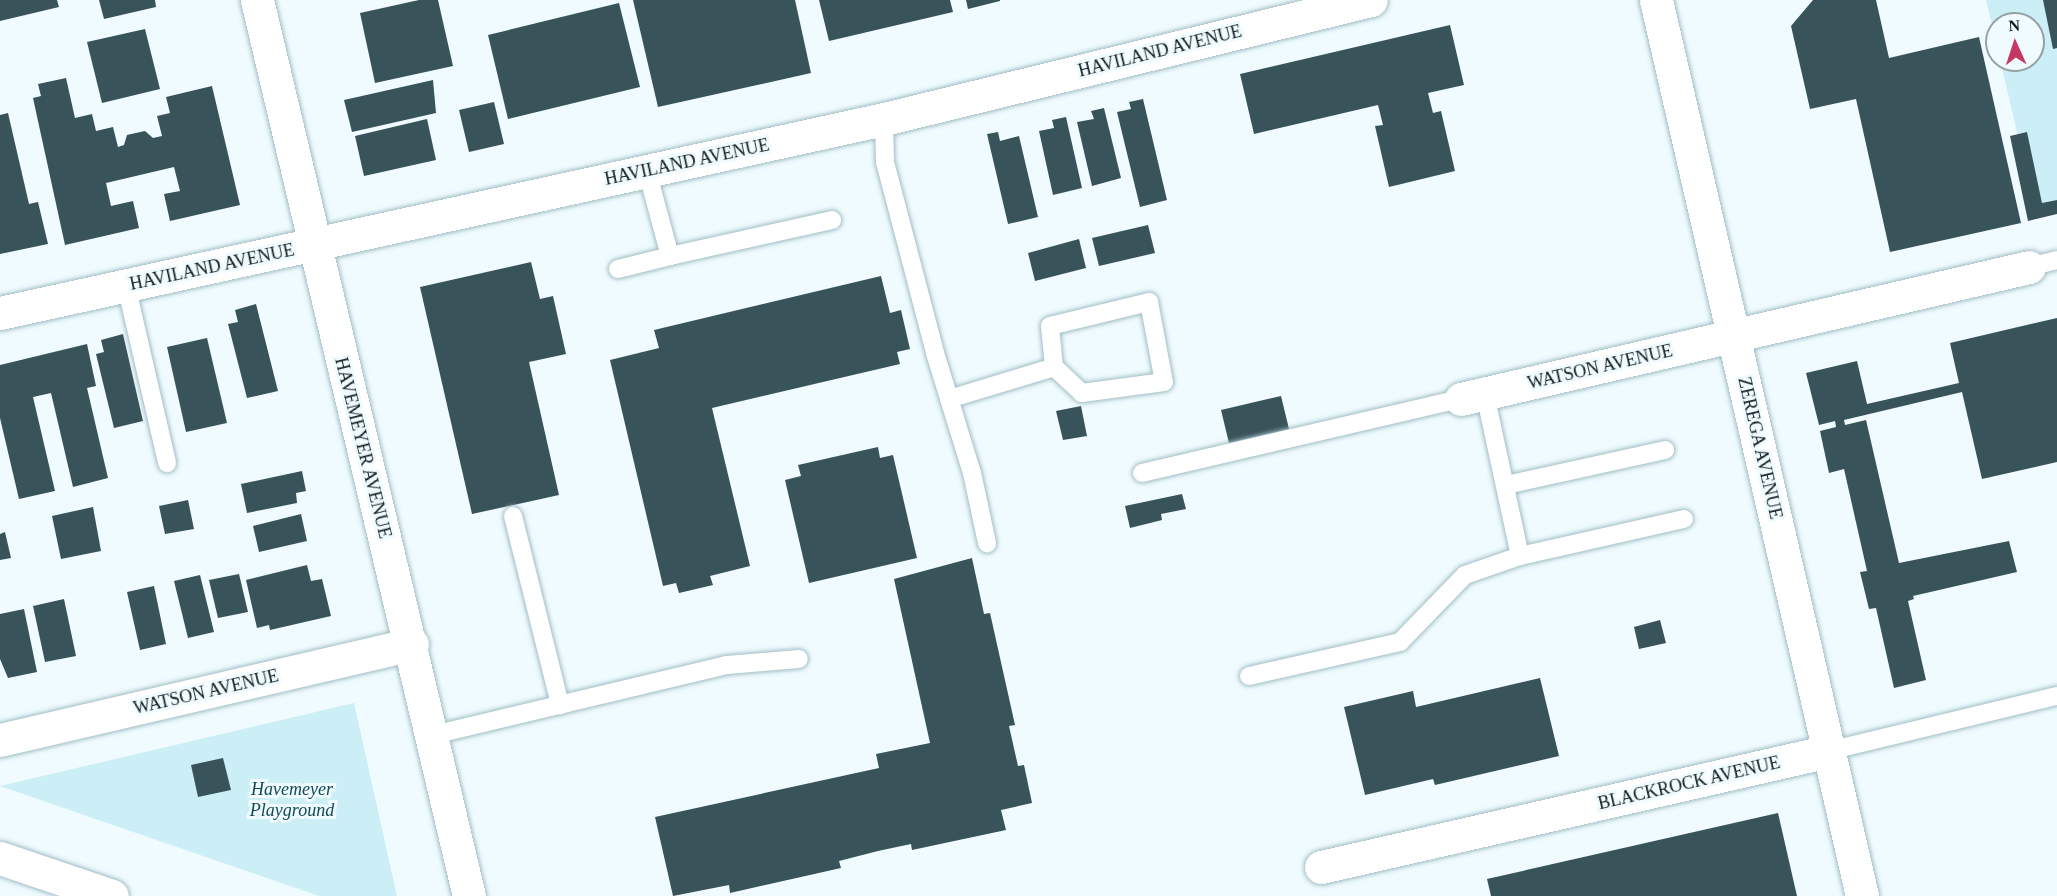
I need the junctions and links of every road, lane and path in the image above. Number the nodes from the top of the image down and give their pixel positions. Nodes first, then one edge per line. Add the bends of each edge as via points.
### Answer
1 (257, 0) edge
2 (1371, 0) edge
3 (1656, 0) edge
4 (884, 118) junction
5 (647, 171) junction
6 (832, 220) dead end
7 (312, 245) junction
8 (670, 256) junction
9 (2043, 264) edge
10 (618, 269) dead end
11 (126, 285) junction
12 (0, 313) edge
13 (1735, 335) junction
14 (1054, 367) junction
15 (1473, 396) junction
16 (949, 399) junction
17 (1665, 450) dead end
18 (167, 463) dead end
19 (1142, 473) dead end
20 (1506, 485) junction
21 (513, 516) dead end
22 (1684, 519) dead end
23 (987, 543) dead end
24 (1520, 556) junction
25 (412, 644) junction
26 (799, 659) dead end
27 (1249, 676) dead end
28 (2057, 696) edge
29 (560, 705) junction
30 (433, 735) junction
31 (0, 740) edge
32 (1829, 751) junction
33 (0, 858) edge
34 (1321, 867) dead end
35 (112, 896) edge
36 (468, 896) edge
37 (1862, 896) edge

1 - 7 street, HAVEMEYER AVENUE
2 - 4 street, HAVILAND AVENUE
3 - 13 street, ZEREGA AVENUE
4 - 5 street, HAVILAND AVENUE
4 - 16 lane via 885,162
5 - 7 street, HAVILAND AVENUE
5 - 8 lane
6 - 8 lane
7 - 11 street, HAVILAND AVENUE
7 - 25 street, HAVEMEYER AVENUE
8 - 10 lane
9 - 13 street, WATSON AVENUE
11 - 12 street, HAVILAND AVENUE
11 - 18 lane
13 - 15 street, WATSON AVENUE
13 - 32 street, ZEREGA AVENUE
14 - 14 lane via 1050,326 1149,302 1164,381 1082,393
14 - 16 lane
15 - 19 lane, WATSON AVENUE
15 - 20 lane
16 - 23 lane via 972,473
17 - 20 lane
20 - 24 lane
21 - 29 lane
22 - 24 lane
24 - 27 lane via 1465,575 1400,642
25 - 30 street, HAVEMEYER AVENUE
25 - 31 street, WATSON AVENUE
26 - 29 lane via 727,665
28 - 32 lane, BLACKROCK AVENUE
29 - 30 lane
30 - 36 street, HAVEMEYER AVENUE
32 - 34 street, BLACKROCK AVENUE
32 - 37 street, ZEREGA AVENUE
33 - 35 street

